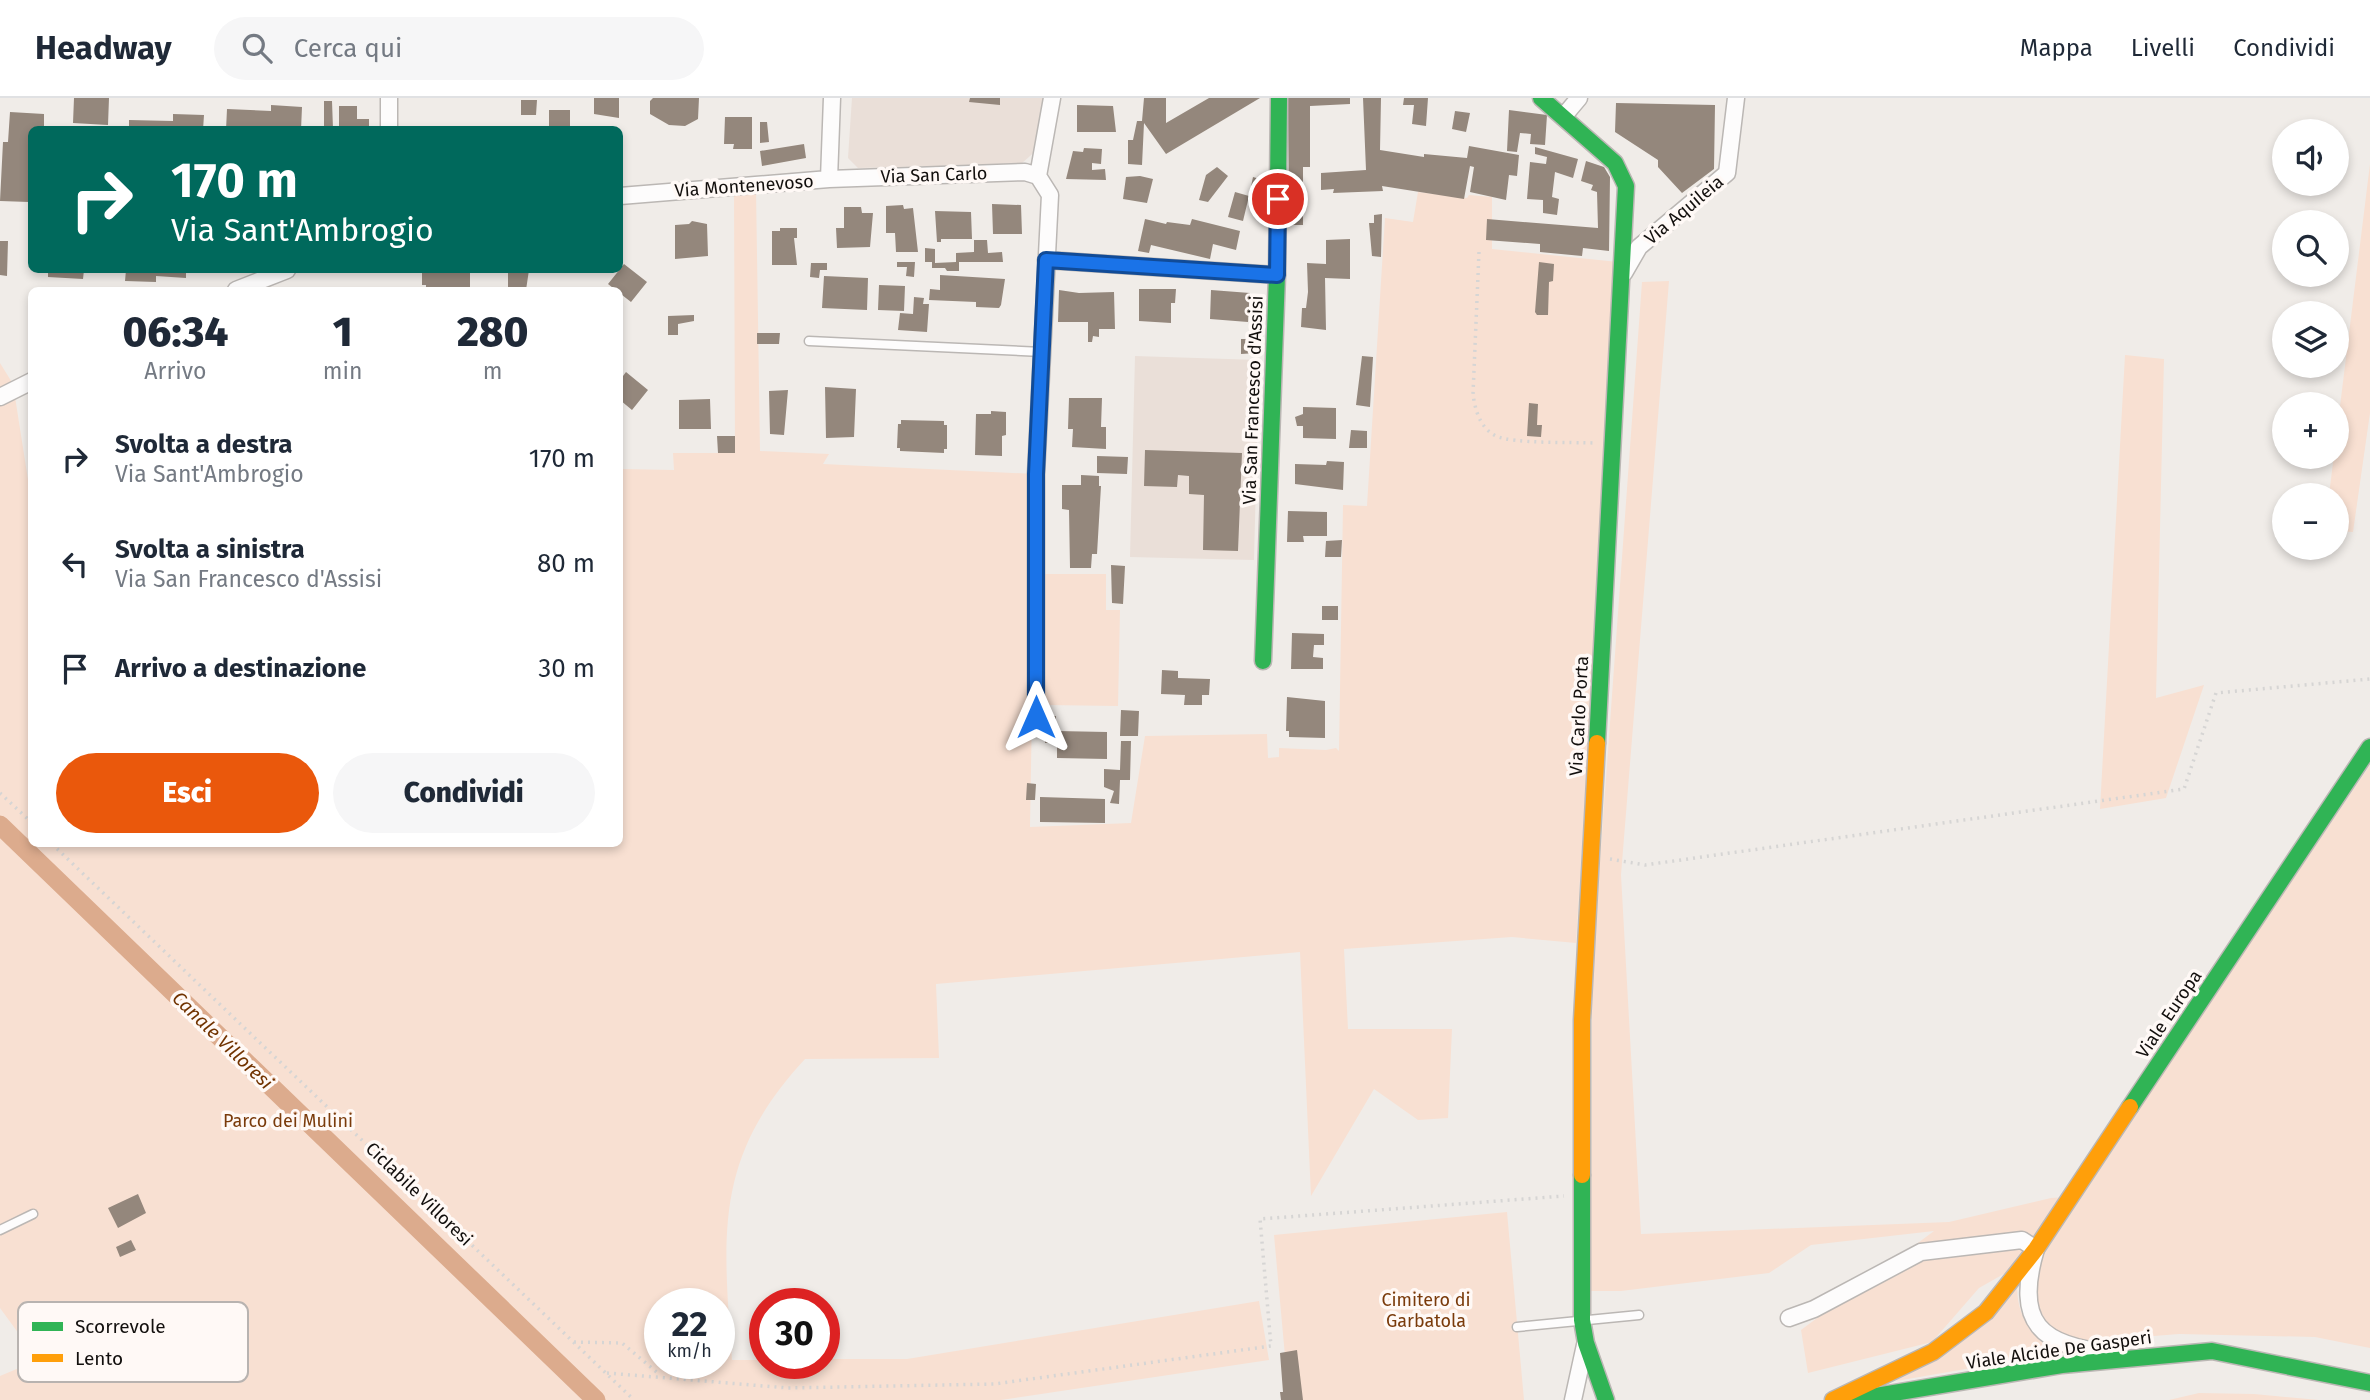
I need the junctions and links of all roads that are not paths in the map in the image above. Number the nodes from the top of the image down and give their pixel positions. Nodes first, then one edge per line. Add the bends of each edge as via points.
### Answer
1 (389, 98) edge
2 (832, 98) edge
3 (1052, 98) edge
4 (1279, 98) edge
5 (1541, 98) edge
6 (1580, 98) edge
7 (1736, 98) edge
8 (1563, 117) junction
9 (389, 126) edge
10 (1038, 176) junction
11 (829, 179) junction
12 (623, 196) edge
13 (1046, 260) junction
14 (279, 273) edge
15 (1277, 275) junction
16 (1623, 275) junction
17 (244, 287) edge
18 (808, 341) dead end
19 (1042, 352) junction
20 (28, 383) edge
21 (0, 397) edge
22 (1263, 661) dead end
23 (1036, 717) dead end
24 (2370, 747) edge
25 (33, 1214) dead end
26 (0, 1230) edge
27 (2036, 1249) junction
28 (1639, 1315) dead end
29 (1789, 1318) dead end
30 (1582, 1320) junction
31 (1517, 1327) dead end
32 (1586, 1343) junction
33 (2147, 1356) junction
34 (2274, 1363) junction
35 (2370, 1383) edge
36 (1573, 1400) edge
37 (1606, 1400) edge
38 (1833, 1400) edge
39 (1849, 1400) edge
40 (1936, 1400) edge

1 - 9 street
2 - 11 street, Via Montenevoso
3 - 10 street
4 - 15 street, Via San Francesco d'Assisi
5 - 8 street, Via Carlo Porta
6 - 8 street
7 - 16 street, Via Aquileia via 1727,173 1639,247
8 - 16 street, Via Carlo Porta via 1623,174 1627,208
10 - 11 street, Via San Carlo via 1025,172
10 - 13 street via 1050,195
11 - 12 street, Via Montenevoso
13 - 15 street
13 - 19 street
14 - 17 street
15 - 22 street, Via San Francesco d'Assisi
16 - 30 street, Via Carlo Porta via 1581,1020
18 - 19 lane
19 - 23 street via 1036,474
20 - 21 street
24 - 27 street, Viale Europa
25 - 26 lane
27 - 29 street via 2022,1240 1921,1252
27 - 33 street via 2028,1300 2050,1337 2077,1349
27 - 38 street, Viale Europa via 1997,1299 1947,1343 1891,1375
28 - 30 lane
30 - 31 lane
30 - 32 street, Via Carlo Porta
32 - 36 street
32 - 37 street, Via Carlo Porta
33 - 34 street, Viale Alcide De Gasperi via 2212,1351
33 - 39 street, Viale Alcide De Gasperi via 2062,1365
34 - 35 street, Viale Alcide De Gasperi
34 - 40 street, Viale Alcide De Gasperi via 2157,1367

